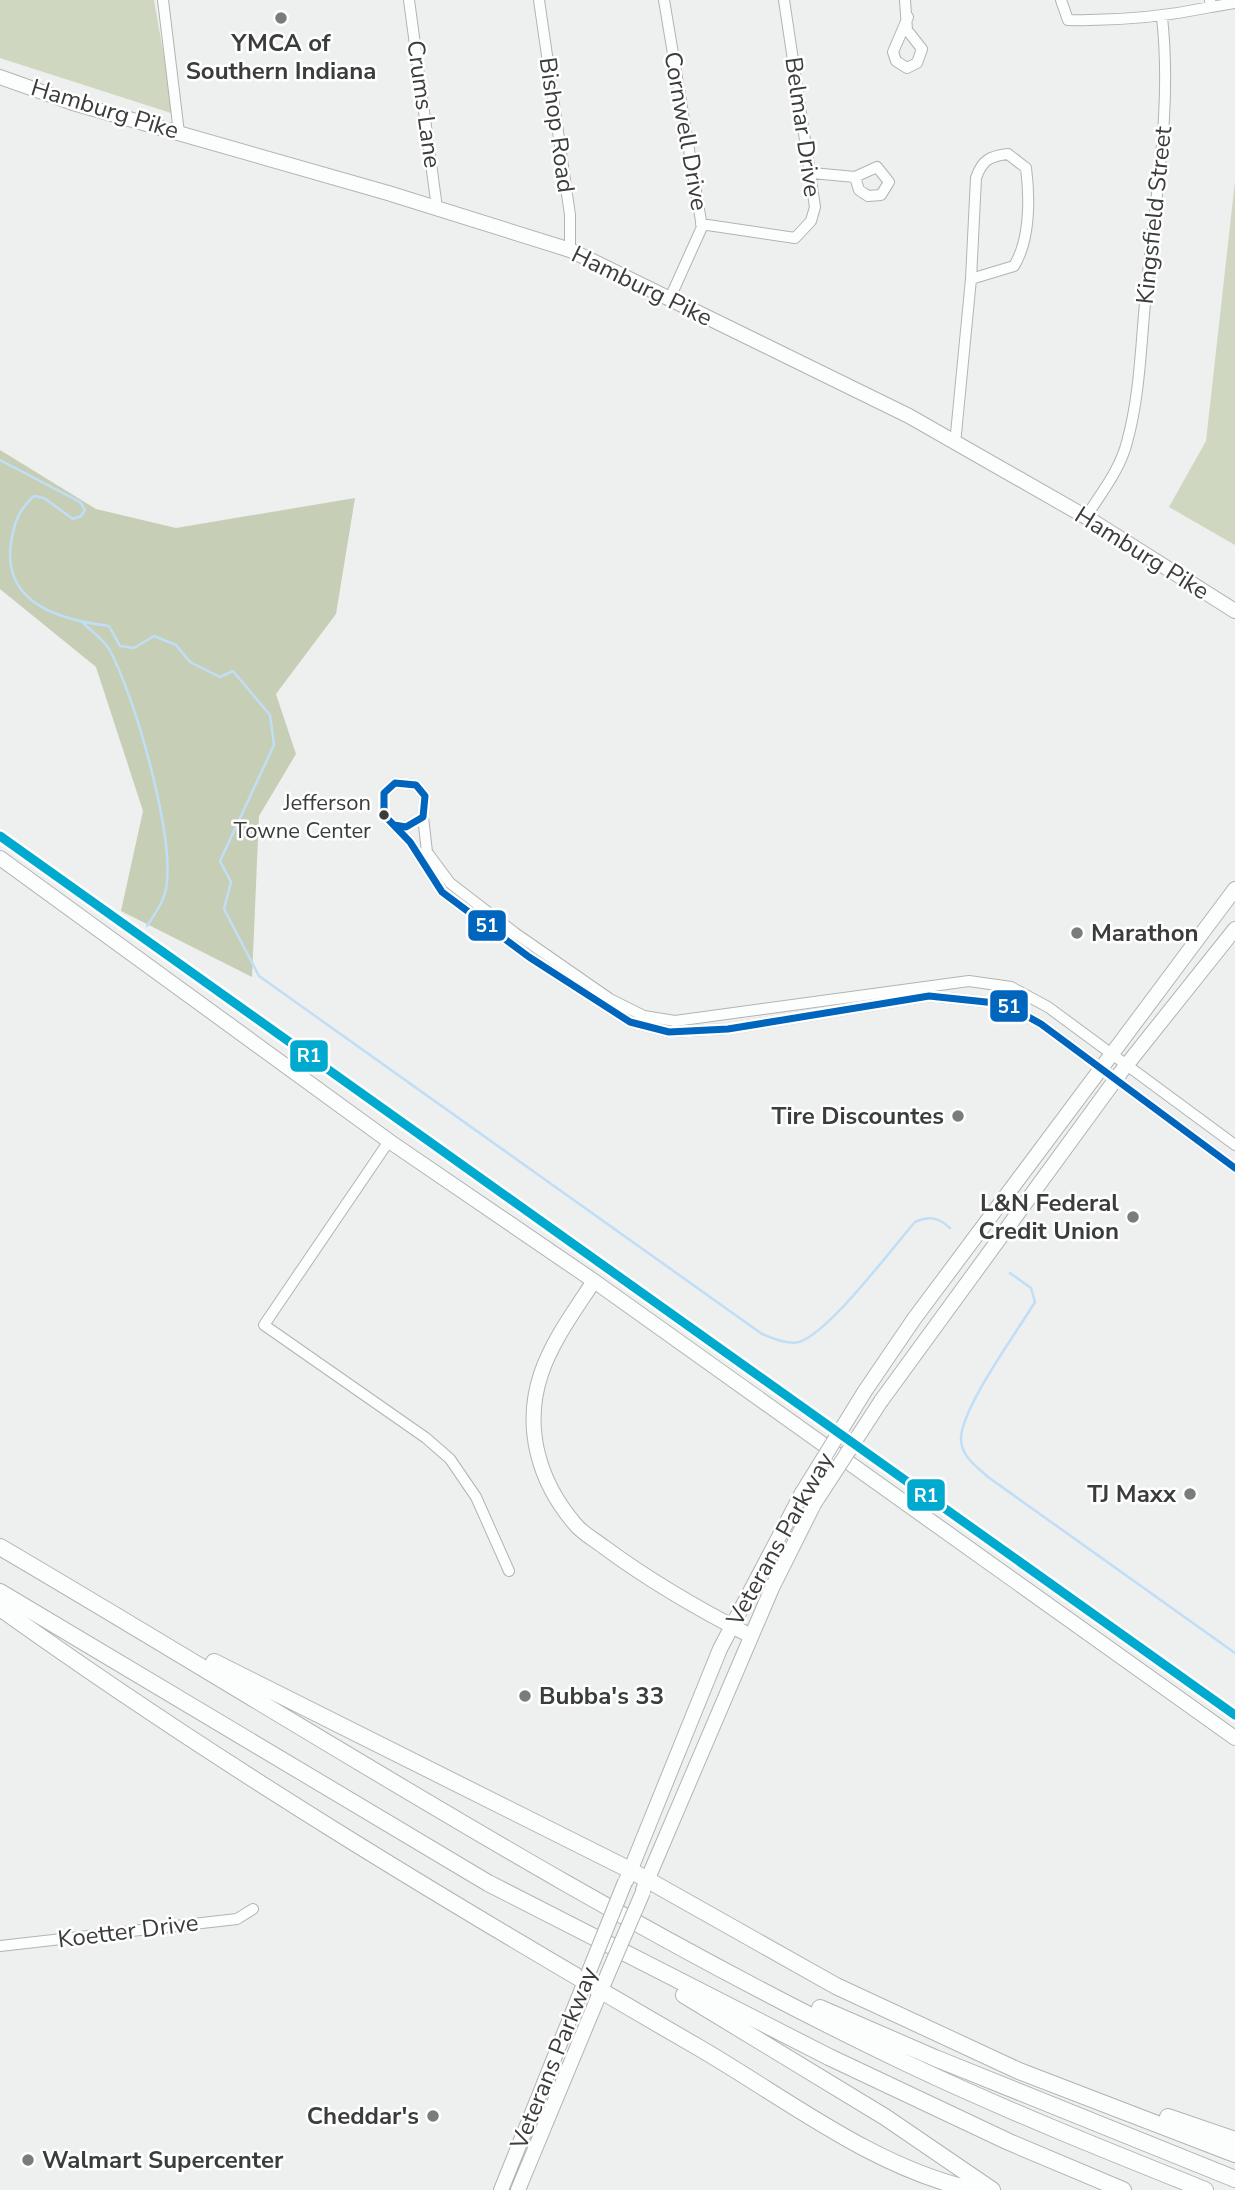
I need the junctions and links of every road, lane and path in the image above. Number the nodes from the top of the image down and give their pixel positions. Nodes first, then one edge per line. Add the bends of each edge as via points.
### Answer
1 (163, 0) edge
2 (409, 0) edge
3 (539, 0) edge
4 (664, 0) edge
5 (784, 0) edge
6 (905, 0) edge
7 (1061, 0) edge
8 (1235, 3) edge
9 (1210, 4) edge
10 (908, 17) dead end
11 (1162, 17) junction
12 (0, 77) edge
13 (179, 133) junction
14 (812, 173) junction
15 (855, 177) dead end
16 (437, 208) junction
17 (701, 224) junction
18 (570, 250) junction
19 (971, 279) junction
20 (670, 298) junction
21 (956, 444) junction
22 (1086, 517) junction
23 (1235, 611) edge
24 (423, 817) junction
25 (394, 825) junction
26 (0, 858) edge
27 (1235, 890) edge
28 (1235, 929) edge
29 (1114, 1055) junction
30 (1126, 1065) junction
31 (1101, 1072) junction
32 (1114, 1081) junction
33 (389, 1141) junction
34 (1235, 1145) edge
35 (1235, 1168) edge
36 (594, 1281) junction
37 (0, 1547) edge
38 (509, 1571) dead end
39 (0, 1592) edge
40 (80, 1594) junction
41 (0, 1608) edge
42 (732, 1626) junction
43 (751, 1636) junction
44 (1235, 1738) edge
45 (628, 1876) junction
46 (645, 1886) junction
47 (253, 1909) dead end
48 (577, 1930) junction
49 (0, 1946) edge
50 (698, 1955) junction
51 (587, 1978) junction
52 (602, 1987) junction
53 (1019, 2071) junction
54 (1235, 2140) edge
55 (1235, 2154) edge
56 (1235, 2179) edge
57 (966, 2188) edge
58 (500, 2190) edge
59 (518, 2190) edge
60 (992, 2190) edge
61 (1123, 2190) edge
62 (1205, 2190) edge

1 - 13 street
2 - 16 street, Crums Lane
3 - 18 street, Bishop Road via 570,215
4 - 17 street, Cornwell Drive
5 - 14 street, Belmar Drive
6 - 10 street
7 - 11 street via 1068,20
8 - 9 street
9 - 11 street
11 - 22 street, Kingsfield Street via 1168,74 1164,136 1136,389 1118,467
12 - 13 main road, Hamburg Pike
13 - 16 main road, Hamburg Pike
14 - 15 street
14 - 17 street, Belmar Drive via 816,207 811,221 795,237
16 - 18 main road, Hamburg Pike
17 - 20 street, Cornwell Drive
18 - 20 main road, Hamburg Pike
19 - 19 street via 976,178 980,166 992,155 1008,154 1026,168 1024,250 1014,266
19 - 21 street
20 - 21 main road, Hamburg Pike via 894,408
21 - 22 main road, Hamburg Pike
22 - 23 main road, Hamburg Pike
24 - 25 street via 413,825
24 - 25 street via 427,803 422,790 409,782 395,783 384,793 382,807
24 - 29 street via 427,852 450,883 599,992 644,1016 675,1021 969,981 1011,987 1048,1007
25 - 31 street via 442,892 529,957 643,1027 669,1032 728,1029 929,996 963,999 1006,1004 1041,1024
26 - 33 main road
27 - 29 main road, Veterans Parkway
28 - 30 main road, Veterans Parkway
29 - 30 street
29 - 31 main road, Veterans Parkway
30 - 32 main road, Veterans Parkway
30 - 34 street
31 - 32 street
31 - 42 main road, Veterans Parkway, bridge via 865,1391 802,1493
32 - 35 street
32 - 43 main road, Veterans Parkway, bridge via 881,1401 814,1504
33 - 36 main road
33 - 38 street via 264,1325 450,1459 476,1497
36 - 42 main road via 560,1334 541,1375 534,1439 544,1480 576,1525 619,1558
36 - 44 main road
37 - 40 highway
39 - 48 highway via 488,1883
40 - 45 highway
40 - 50 highway via 534,1866
41 - 51 highway via 414,1879
42 - 43 main road
42 - 45 main road, Veterans Parkway
43 - 46 main road, Veterans Parkway
45 - 46 highway
45 - 51 main road, Veterans Parkway, bridge
46 - 52 main road, Veterans Parkway, bridge
46 - 53 highway via 836,1986
47 - 49 street, Koetter Drive via 237,1919
48 - 60 highway via 885,2117
48 - 61 highway via 997,2137
50 - 56 highway via 935,2059
50 - 62 highway via 1003,2108
51 - 52 highway
51 - 58 main road, Veterans Parkway
52 - 57 highway via 867,2151 918,2174
52 - 59 main road, Veterans Parkway
53 - 54 highway
53 - 55 highway

